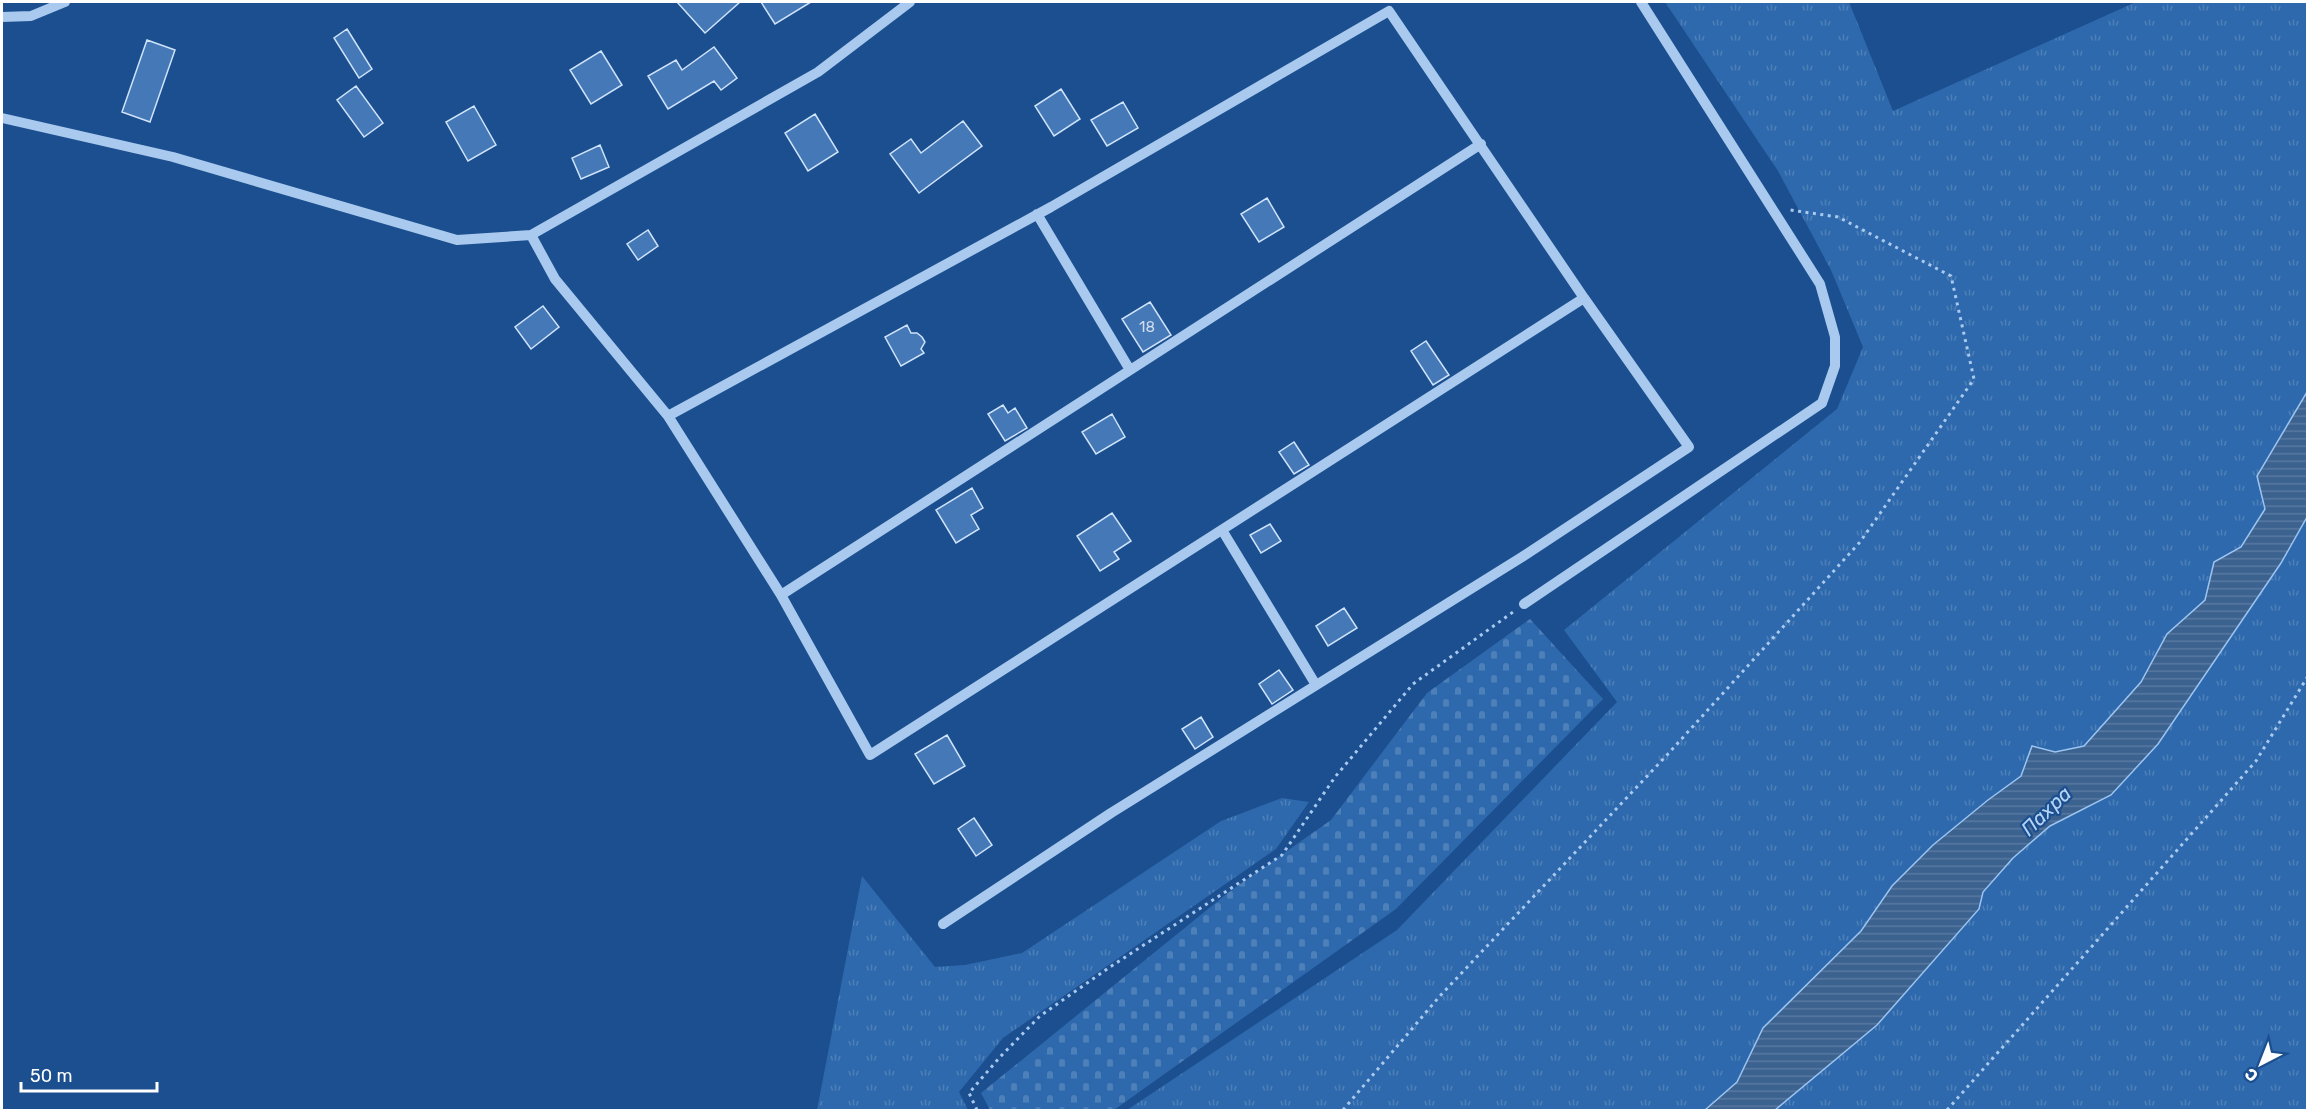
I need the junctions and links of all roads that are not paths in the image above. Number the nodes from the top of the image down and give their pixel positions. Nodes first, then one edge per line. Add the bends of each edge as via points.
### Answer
1 (65, 2) edge
2 (910, 2) edge
3 (1641, 2) edge
4 (2, 17) edge
5 (2, 118) edge
6 (1481, 144) junction
7 (1037, 214) junction
8 (531, 235) junction
9 (1584, 298) junction
10 (1130, 370) junction
11 (668, 416) junction
12 (1222, 530) junction
13 (781, 596) junction
14 (1524, 604) road end
15 (1316, 685) junction
16 (943, 924) dead end

1 - 4 street via 31,16
2 - 8 street via 818,72
3 - 14 street via 1820,284 1835,337 1835,366 1822,403
5 - 8 street via 173,158 457,240
6 - 7 street via 1389,11
6 - 9 street
6 - 10 street
7 - 10 street
7 - 11 street
8 - 11 street via 555,279
9 - 12 street
9 - 15 street via 1689,447
10 - 13 street
11 - 13 street
12 - 13 street via 870,755
12 - 15 street
15 - 16 street

